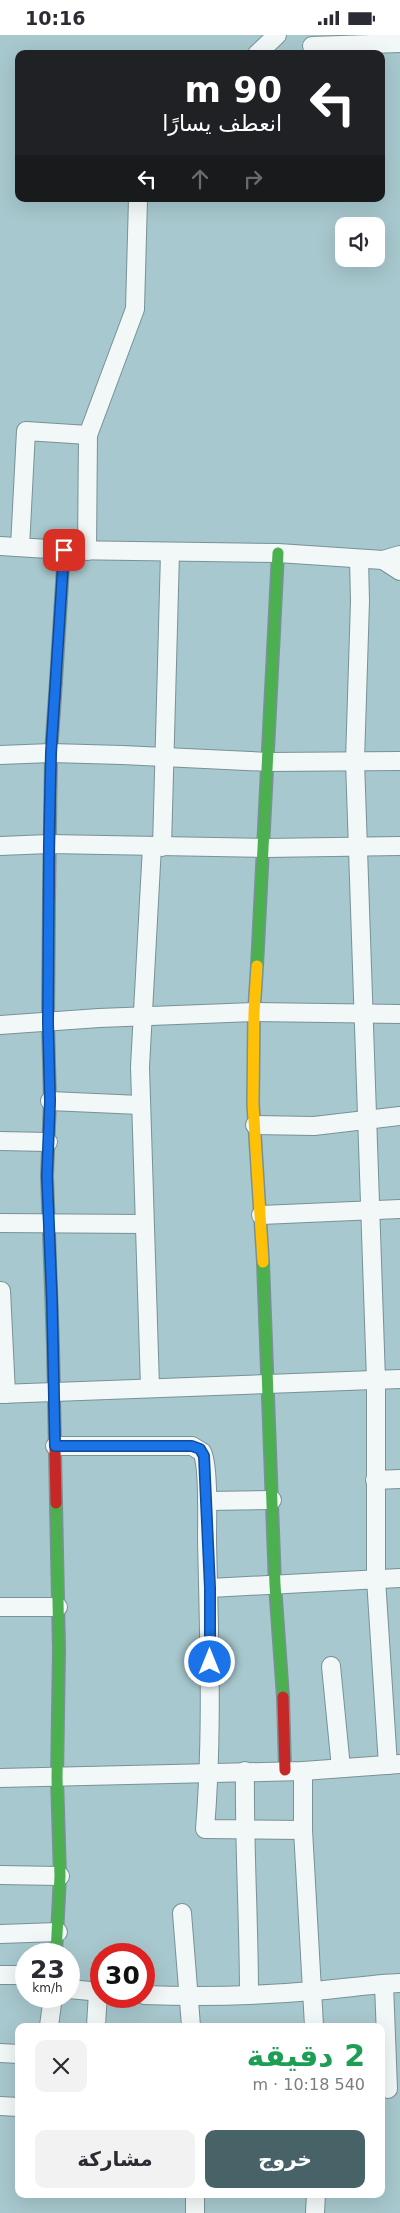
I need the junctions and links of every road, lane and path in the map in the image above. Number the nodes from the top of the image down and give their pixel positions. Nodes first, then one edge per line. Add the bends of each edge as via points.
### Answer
1 (277, 35) edge
2 (400, 43) edge
3 (312, 46) dead end
4 (261, 50) edge
5 (138, 202) edge
6 (88, 435) junction
7 (0, 546) edge
8 (20, 547) junction
9 (64, 550) junction
10 (86, 551) junction
11 (170, 553) junction
12 (278, 553) junction
13 (400, 555) edge
14 (359, 559) junction
15 (383, 561) junction
16 (400, 571) edge
17 (51, 753) junction
18 (0, 755) edge
19 (164, 757) junction
20 (355, 761) junction
21 (400, 761) edge
22 (269, 762) junction
23 (49, 844) junction
24 (0, 846) edge
25 (400, 846) edge
26 (157, 847) junction
27 (359, 847) junction
28 (265, 848) junction
29 (254, 1012) junction
30 (400, 1013) edge
31 (364, 1014) junction
32 (143, 1016) junction
33 (48, 1023) junction
34 (0, 1025) edge
35 (50, 1101) junction
36 (140, 1105) junction
37 (400, 1116) edge
38 (366, 1119) junction
39 (255, 1125) junction
40 (0, 1141) edge
41 (48, 1142) junction
42 (370, 1209) junction
43 (400, 1209) edge
44 (261, 1215) junction
45 (0, 1223) edge
46 (49, 1223) junction
47 (144, 1224) junction
48 (1, 1291) dead end
49 (400, 1379) edge
50 (376, 1380) junction
51 (268, 1383) junction
52 (150, 1387) junction
53 (53, 1391) junction
54 (3, 1394) edge
55 (55, 1446) junction
56 (400, 1479) edge
57 (375, 1480) junction
58 (272, 1500) junction
59 (207, 1501) junction
60 (400, 1578) edge
61 (376, 1579) junction
62 (275, 1585) junction
63 (210, 1588) junction
64 (0, 1607) edge
65 (58, 1607) junction
66 (332, 1666) dead end
67 (394, 1765) edge
68 (341, 1768) junction
69 (246, 1771) junction
70 (285, 1771) junction
71 (303, 1771) junction
72 (210, 1773) junction
73 (0, 1778) edge
74 (56, 1778) junction
75 (244, 1829) junction
76 (303, 1830) junction
77 (0, 1875) edge
78 (60, 1876) junction
79 (182, 1913) dead end
80 (58, 1932) junction
81 (0, 1934) edge
82 (57, 1943) edge
83 (0, 1975) edge
84 (15, 1975) edge
85 (392, 1983) edge
86 (312, 1991) junction
87 (155, 1995) edge
88 (249, 1995) junction
89 (189, 1997) junction
90 (51, 2008) edge
91 (98, 2008) edge
92 (49, 2023) edge
93 (96, 2023) edge
94 (191, 2023) edge
95 (314, 2023) edge
96 (0, 2053) edge
97 (15, 2054) edge
98 (390, 2089) edge
99 (0, 2106) edge
100 (15, 2107) edge
101 (195, 2198) edge
102 (316, 2198) edge
103 (195, 2213) edge
104 (315, 2213) edge

1 - 4 street
2 - 3 street
5 - 6 street via 135,309
6 - 8 street via 26,431
6 - 10 street
7 - 8 street
8 - 9 street
9 - 10 street
9 - 17 street
10 - 11 street
11 - 12 street
11 - 19 street
12 - 14 street
12 - 22 street
13 - 15 street
14 - 15 street
14 - 20 street
15 - 16 street
17 - 18 street
17 - 19 street
17 - 23 street
19 - 22 street
19 - 26 street
20 - 21 street
20 - 22 street
20 - 27 street
22 - 28 street
23 - 24 street
23 - 26 street
23 - 33 street
25 - 27 street
26 - 28 street
26 - 32 street
27 - 28 street
27 - 31 street
28 - 29 street
29 - 31 street
29 - 32 street
29 - 39 street
30 - 31 street
31 - 38 street
32 - 33 street
32 - 36 street
33 - 34 street
33 - 35 street
35 - 36 street
35 - 41 street
36 - 47 street
37 - 38 street
38 - 39 street via 314,1126
38 - 42 street
39 - 44 street
40 - 41 street
41 - 46 street
42 - 43 street
42 - 44 street
42 - 50 street
44 - 51 street
45 - 46 street
46 - 47 street
46 - 53 street
47 - 52 street
48 - 54 street
49 - 50 street
50 - 51 street
50 - 57 street
51 - 52 street
51 - 58 street
52 - 53 street
53 - 54 street
53 - 55 street
55 - 59 street via 195,1447 204,1456
55 - 65 street
56 - 57 street
57 - 61 street
58 - 59 street
58 - 62 street
59 - 63 street
60 - 61 street
61 - 62 street
61 - 67 street
62 - 63 street
62 - 70 street
63 - 72 street
64 - 65 street
65 - 74 street
66 - 68 street
67 - 68 street
68 - 71 street
69 - 70 street
69 - 72 street
69 - 75 street
70 - 71 street
71 - 76 street
72 - 74 street
72 - 75 street via 205,1829
73 - 74 street
74 - 78 street
75 - 76 street
75 - 88 street via 249,1911
76 - 86 street
77 - 78 street
78 - 80 street
79 - 89 street
80 - 81 street
80 - 82 street
83 - 84 street
85 - 86 street
85 - 98 street
86 - 88 street
86 - 95 street
87 - 89 street
88 - 89 street
89 - 94 street
90 - 92 street
91 - 93 street
96 - 97 street
99 - 100 street
101 - 103 street
102 - 104 street

